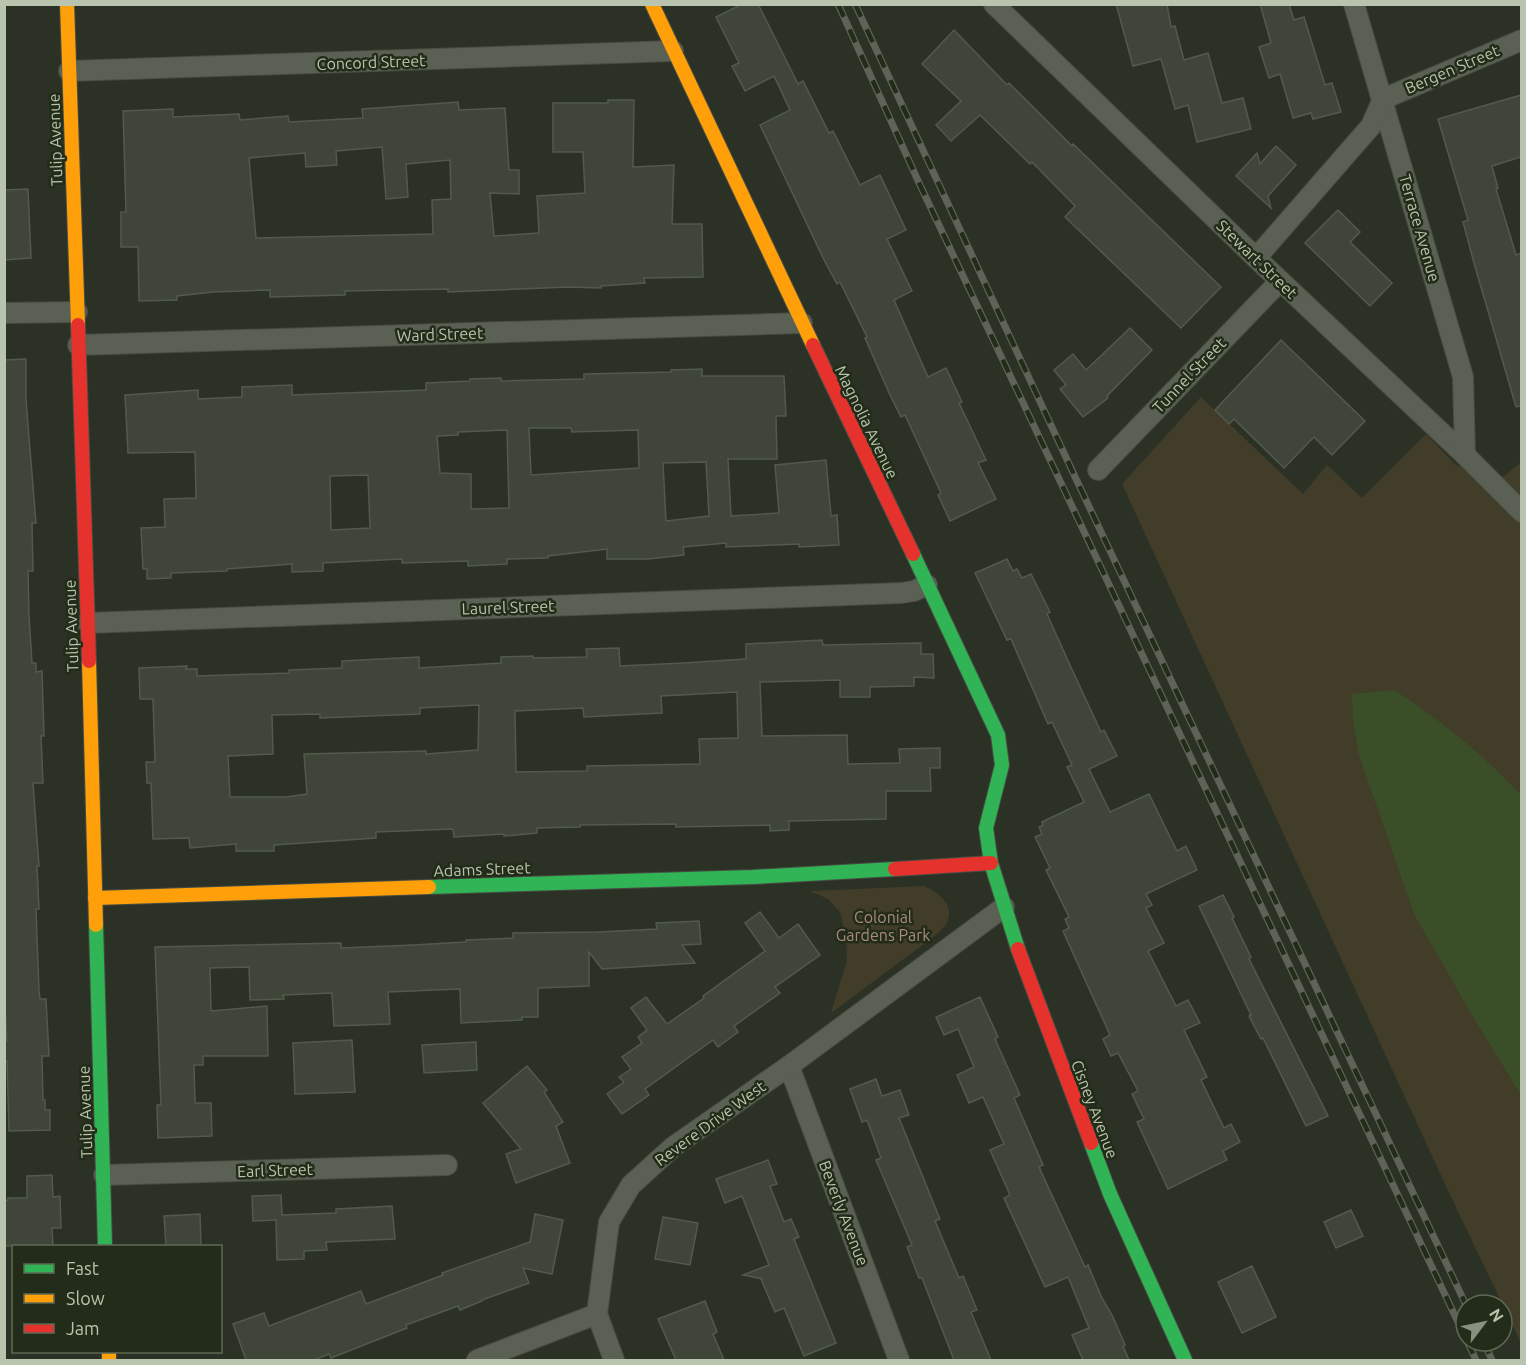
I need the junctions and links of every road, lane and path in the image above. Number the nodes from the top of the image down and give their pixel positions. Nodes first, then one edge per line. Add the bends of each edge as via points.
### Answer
1 (67, 4) edge
2 (652, 4) edge
3 (994, 4) edge
4 (1354, 4) edge
5 (1521, 40) edge
6 (673, 51) junction
7 (69, 71) junction
8 (1383, 99) junction
9 (1256, 258) junction
10 (1280, 281) junction
11 (77, 312) junction
12 (4, 313) edge
13 (802, 323) junction
14 (78, 345) junction
15 (1465, 455) junction
16 (1098, 470) dead end
17 (1521, 512) edge
18 (927, 585) junction
19 (88, 623) junction
20 (991, 863) junction
21 (95, 898) junction
22 (1004, 907) junction
23 (789, 1066) junction
24 (447, 1165) dead end
25 (104, 1175) junction
26 (105, 1245) edge
27 (597, 1314) junction
28 (477, 1360) edge
29 (614, 1360) edge
30 (899, 1360) edge
31 (1185, 1360) edge

1 - 7 street, Tulip Avenue
2 - 6 street, Magnolia Avenue
3 - 9 street, Stewart Street
4 - 8 street, Terrace Avenue
5 - 8 street, Bergen Street
6 - 7 street, Concord Street
6 - 13 street, Magnolia Avenue
7 - 11 street, Tulip Avenue
8 - 9 street via 1371,126
8 - 15 street, Terrace Avenue via 1463,377
9 - 10 street, Stewart Street
10 - 15 street, Stewart Street
10 - 16 street, Tunnel Street
11 - 12 street
11 - 14 street, Tulip Avenue
13 - 14 street, Ward Street
13 - 18 street, Magnolia Avenue
14 - 19 street, Tulip Avenue
15 - 17 street, Stewart Street
18 - 19 street, Laurel Street via 901,593
18 - 20 street, Magnolia Avenue via 1001,745 1002,765 986,828
19 - 21 street, Tulip Avenue
20 - 21 street, Adams Street via 741,877
20 - 22 street, Cisney Avenue
21 - 25 street, Tulip Avenue
22 - 23 street, Revere Drive West
22 - 31 street, Cisney Avenue via 1110,1194
23 - 27 street, Revere Drive West via 673,1147 631,1185 609,1222
23 - 30 street, Beverly Avenue
24 - 25 street, Earl Street
25 - 26 street, Tulip Avenue
27 - 28 street
27 - 29 street

